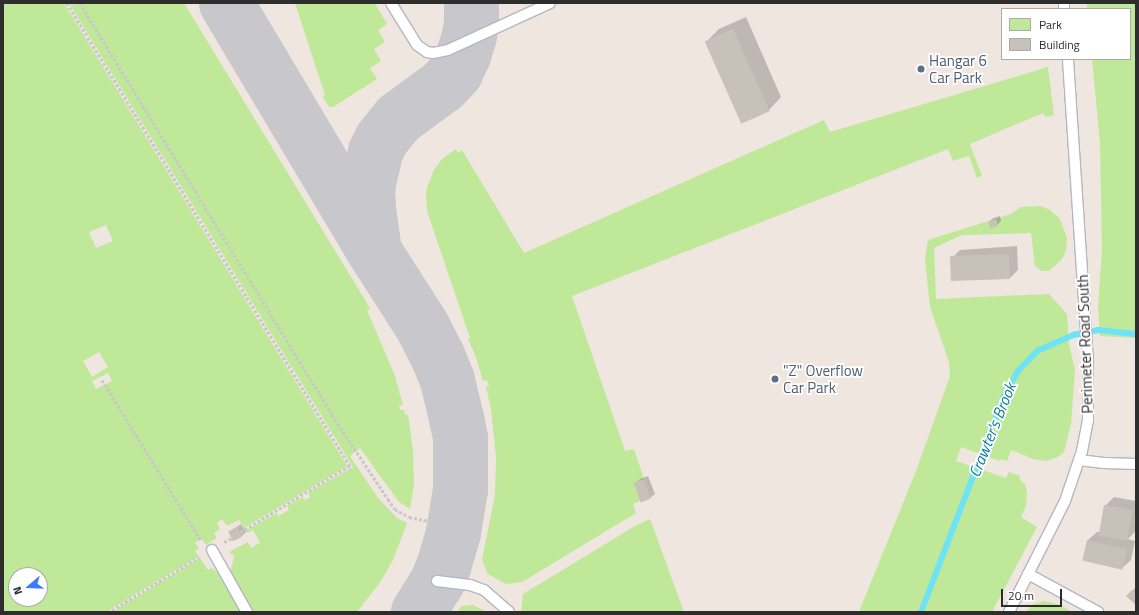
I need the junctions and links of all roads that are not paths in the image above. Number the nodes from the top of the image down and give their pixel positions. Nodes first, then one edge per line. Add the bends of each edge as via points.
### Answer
1 (391, 3) edge
2 (550, 3) edge
3 (1068, 60) edge
4 (1080, 460) junction
5 (1136, 464) edge
6 (208, 547) road end
7 (1028, 574) junction
8 (437, 581) dead end
9 (247, 612) edge
10 (509, 612) edge
11 (1009, 612) edge
12 (1098, 612) edge

1 - 2 lane via 417,44 427,52 434,53 448,50
3 - 4 lane, Perimeter Road South via 1088,361 1088,420
4 - 5 lane
4 - 7 lane, Perimeter Road South via 1060,513
6 - 9 lane
7 - 11 lane, Perimeter Road South
7 - 12 lane
8 - 10 lane via 470,585 484,590

